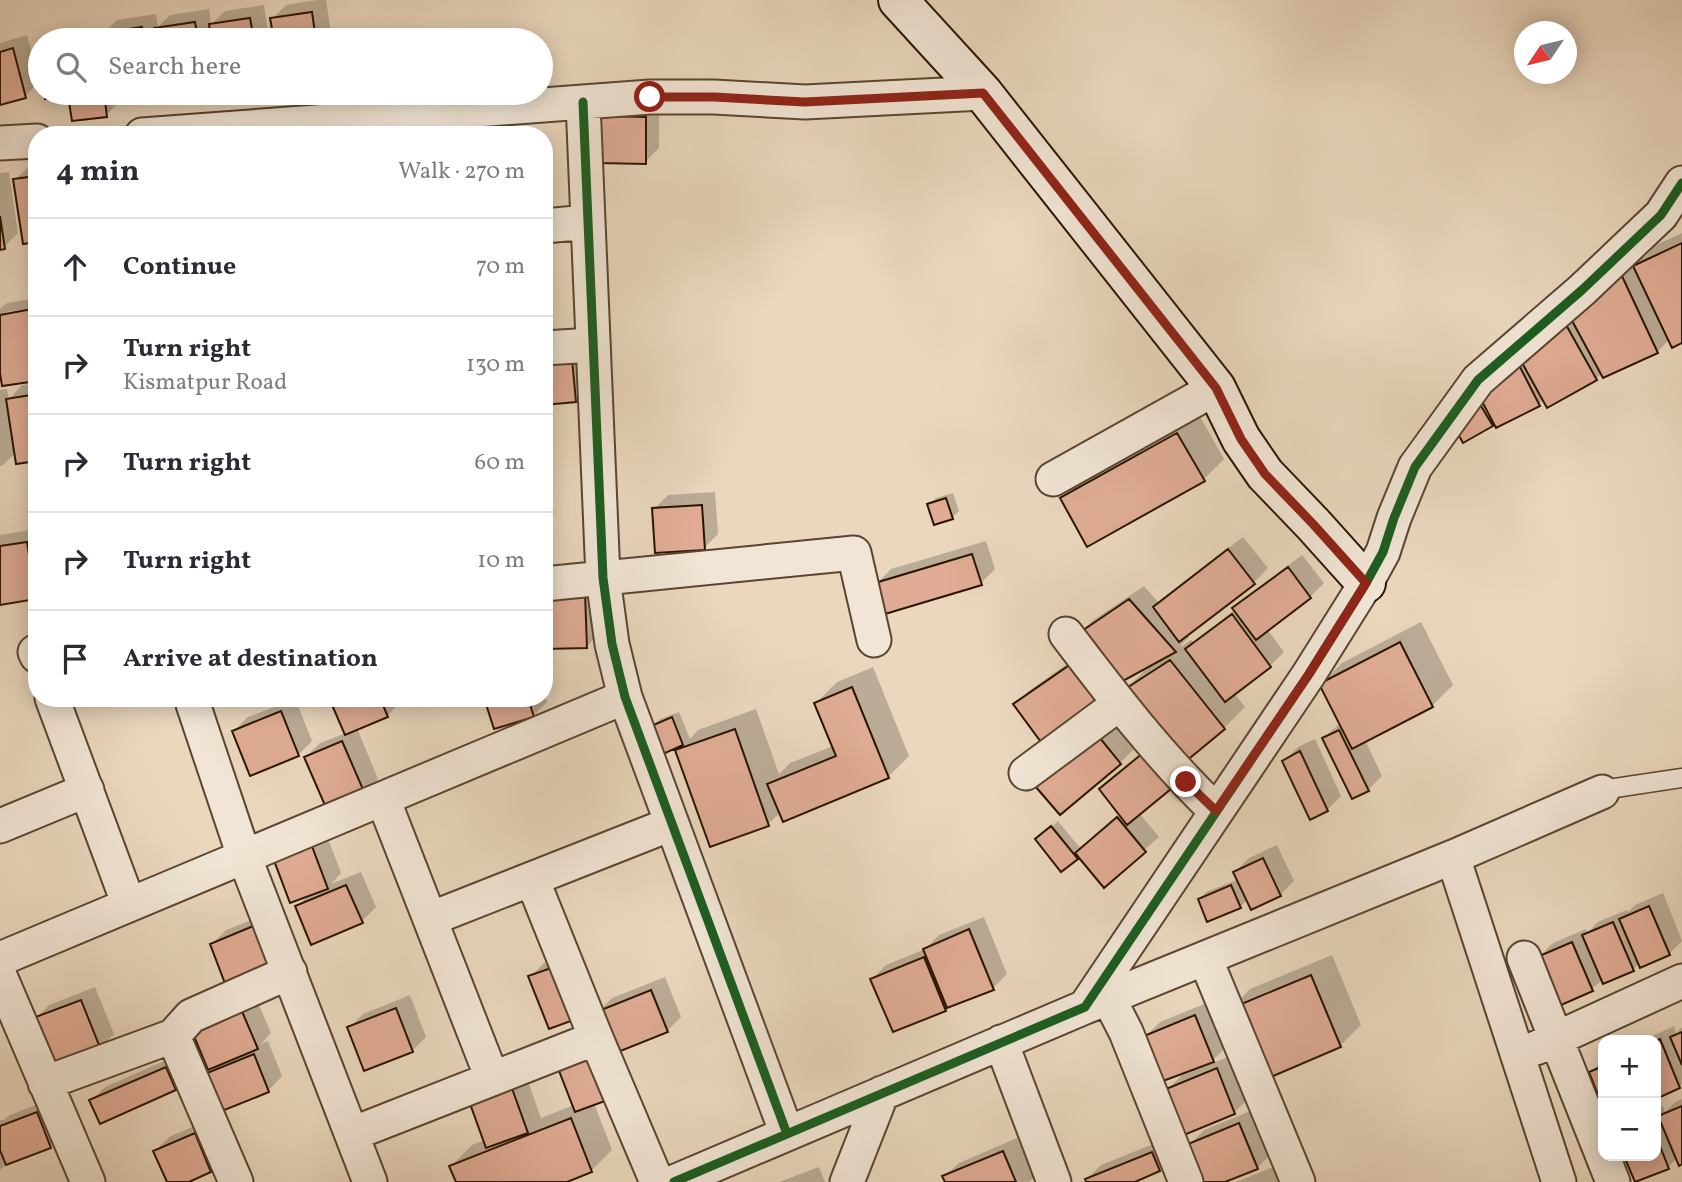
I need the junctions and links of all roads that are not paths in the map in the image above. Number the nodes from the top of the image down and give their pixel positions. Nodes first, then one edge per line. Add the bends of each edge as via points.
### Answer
1 (898, 0) edge
2 (983, 93) junction
3 (583, 102) junction
4 (553, 104) edge
5 (543, 105) edge
6 (262, 126) edge
7 (28, 141) edge
8 (0, 143) edge
9 (1682, 183) edge
10 (587, 222) junction
11 (553, 225) edge
12 (593, 345) junction
13 (553, 347) edge
14 (1216, 388) junction
15 (1053, 479) dead end
16 (603, 578) junction
17 (553, 583) edge
18 (1366, 583) junction
19 (1066, 634) dead end
20 (874, 640) dead end
21 (625, 697) junction
22 (1119, 704) junction
23 (55, 707) edge
24 (194, 707) edge
25 (1026, 773) dead end
26 (1682, 778) edge
27 (87, 790) junction
28 (1602, 792) joint
29 (383, 799) junction
30 (1216, 811) junction
31 (671, 824) junction
32 (0, 826) edge
33 (244, 856) junction
34 (1453, 857) junction
35 (532, 879) junction
36 (130, 905) junction
37 (430, 919) junction
38 (1205, 958) junction
39 (1524, 958) dead end
40 (0, 959) edge
41 (290, 972) junction
42 (0, 976) edge
43 (1682, 981) edge
44 (1096, 1002) junction
45 (173, 1035) junction
46 (596, 1038) junction
47 (1555, 1039) junction
48 (1001, 1042) junction
49 (1518, 1056) junction
50 (492, 1077) junction
51 (45, 1083) junction
52 (882, 1093) junction
53 (352, 1134) junction
54 (787, 1134) junction
55 (88, 1182) edge
56 (236, 1182) edge
57 (370, 1182) edge
58 (657, 1182) edge
59 (674, 1182) edge
60 (847, 1182) edge
61 (1054, 1182) edge
62 (1186, 1182) edge
63 (1298, 1182) edge
64 (1559, 1182) edge
65 (1613, 1182) edge

1 - 2 street
2 - 3 street via 805,102 650,97
2 - 14 street
3 - 4 street
3 - 10 street
5 - 6 street
7 - 8 street
9 - 18 street via 1661,215 1478,380 1415,467 1383,552
10 - 11 street
10 - 12 street
12 - 13 street
12 - 16 street
14 - 15 street
14 - 18 street via 1241,439 1265,474
16 - 17 street
16 - 20 street via 854,553
16 - 21 street
18 - 30 street
19 - 22 street
21 - 29 street
21 - 31 street
22 - 25 street
22 - 30 street
23 - 27 street
24 - 33 street
26 - 28 lane
27 - 32 street
27 - 36 street
28 - 34 street
29 - 33 street
29 - 37 street
30 - 44 street
31 - 35 street
31 - 54 street
33 - 36 street
33 - 41 street
34 - 38 street
34 - 49 street
35 - 37 street
35 - 46 street
36 - 40 street
37 - 50 street
38 - 44 street
38 - 63 street
39 - 47 street
41 - 45 street via 191,1016
41 - 53 street
42 - 51 street
43 - 47 street
44 - 48 street
44 - 62 street via 1126,1032
45 - 51 street
45 - 56 street
46 - 50 street
46 - 58 street
47 - 49 street
47 - 65 street
48 - 52 street
48 - 61 street
49 - 64 street
50 - 53 street
51 - 55 street
52 - 54 street
52 - 60 street
53 - 57 street
54 - 59 street

